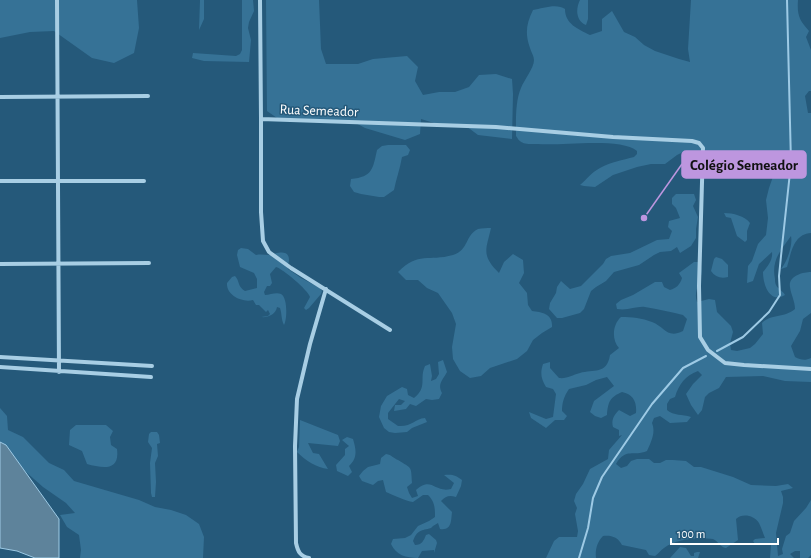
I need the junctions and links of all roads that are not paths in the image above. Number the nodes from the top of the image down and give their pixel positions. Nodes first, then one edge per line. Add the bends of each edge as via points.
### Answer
1 (57, 0) edge
2 (260, 0) edge
3 (58, 96) junction
4 (148, 96) dead end
5 (0, 97) edge
6 (261, 120) junction
7 (58, 180) junction
8 (0, 181) edge
9 (144, 181) dead end
10 (59, 263) junction
11 (149, 263) dead end
12 (0, 264) edge
13 (326, 290) junction
14 (390, 330) dead end
15 (0, 357) edge
16 (59, 361) junction
17 (152, 366) dead end
18 (0, 367) edge
19 (811, 369) edge
20 (59, 372) junction
21 (151, 377) dead end
22 (309, 558) edge

1 - 3 street
2 - 6 street, Rua Semeador
3 - 4 street
3 - 5 street
3 - 7 street
6 - 13 street via 263,241 274,256
6 - 19 street, Rua Semeador via 496,127 699,143 704,148 700,337 708,350 725,363
7 - 8 street
7 - 9 street
7 - 10 street
10 - 11 street
10 - 12 street
10 - 16 street
13 - 14 street
13 - 22 street via 310,344 298,399 296,423 296,543 302,556
15 - 16 street
16 - 17 street
16 - 20 street
18 - 20 street
20 - 21 street

